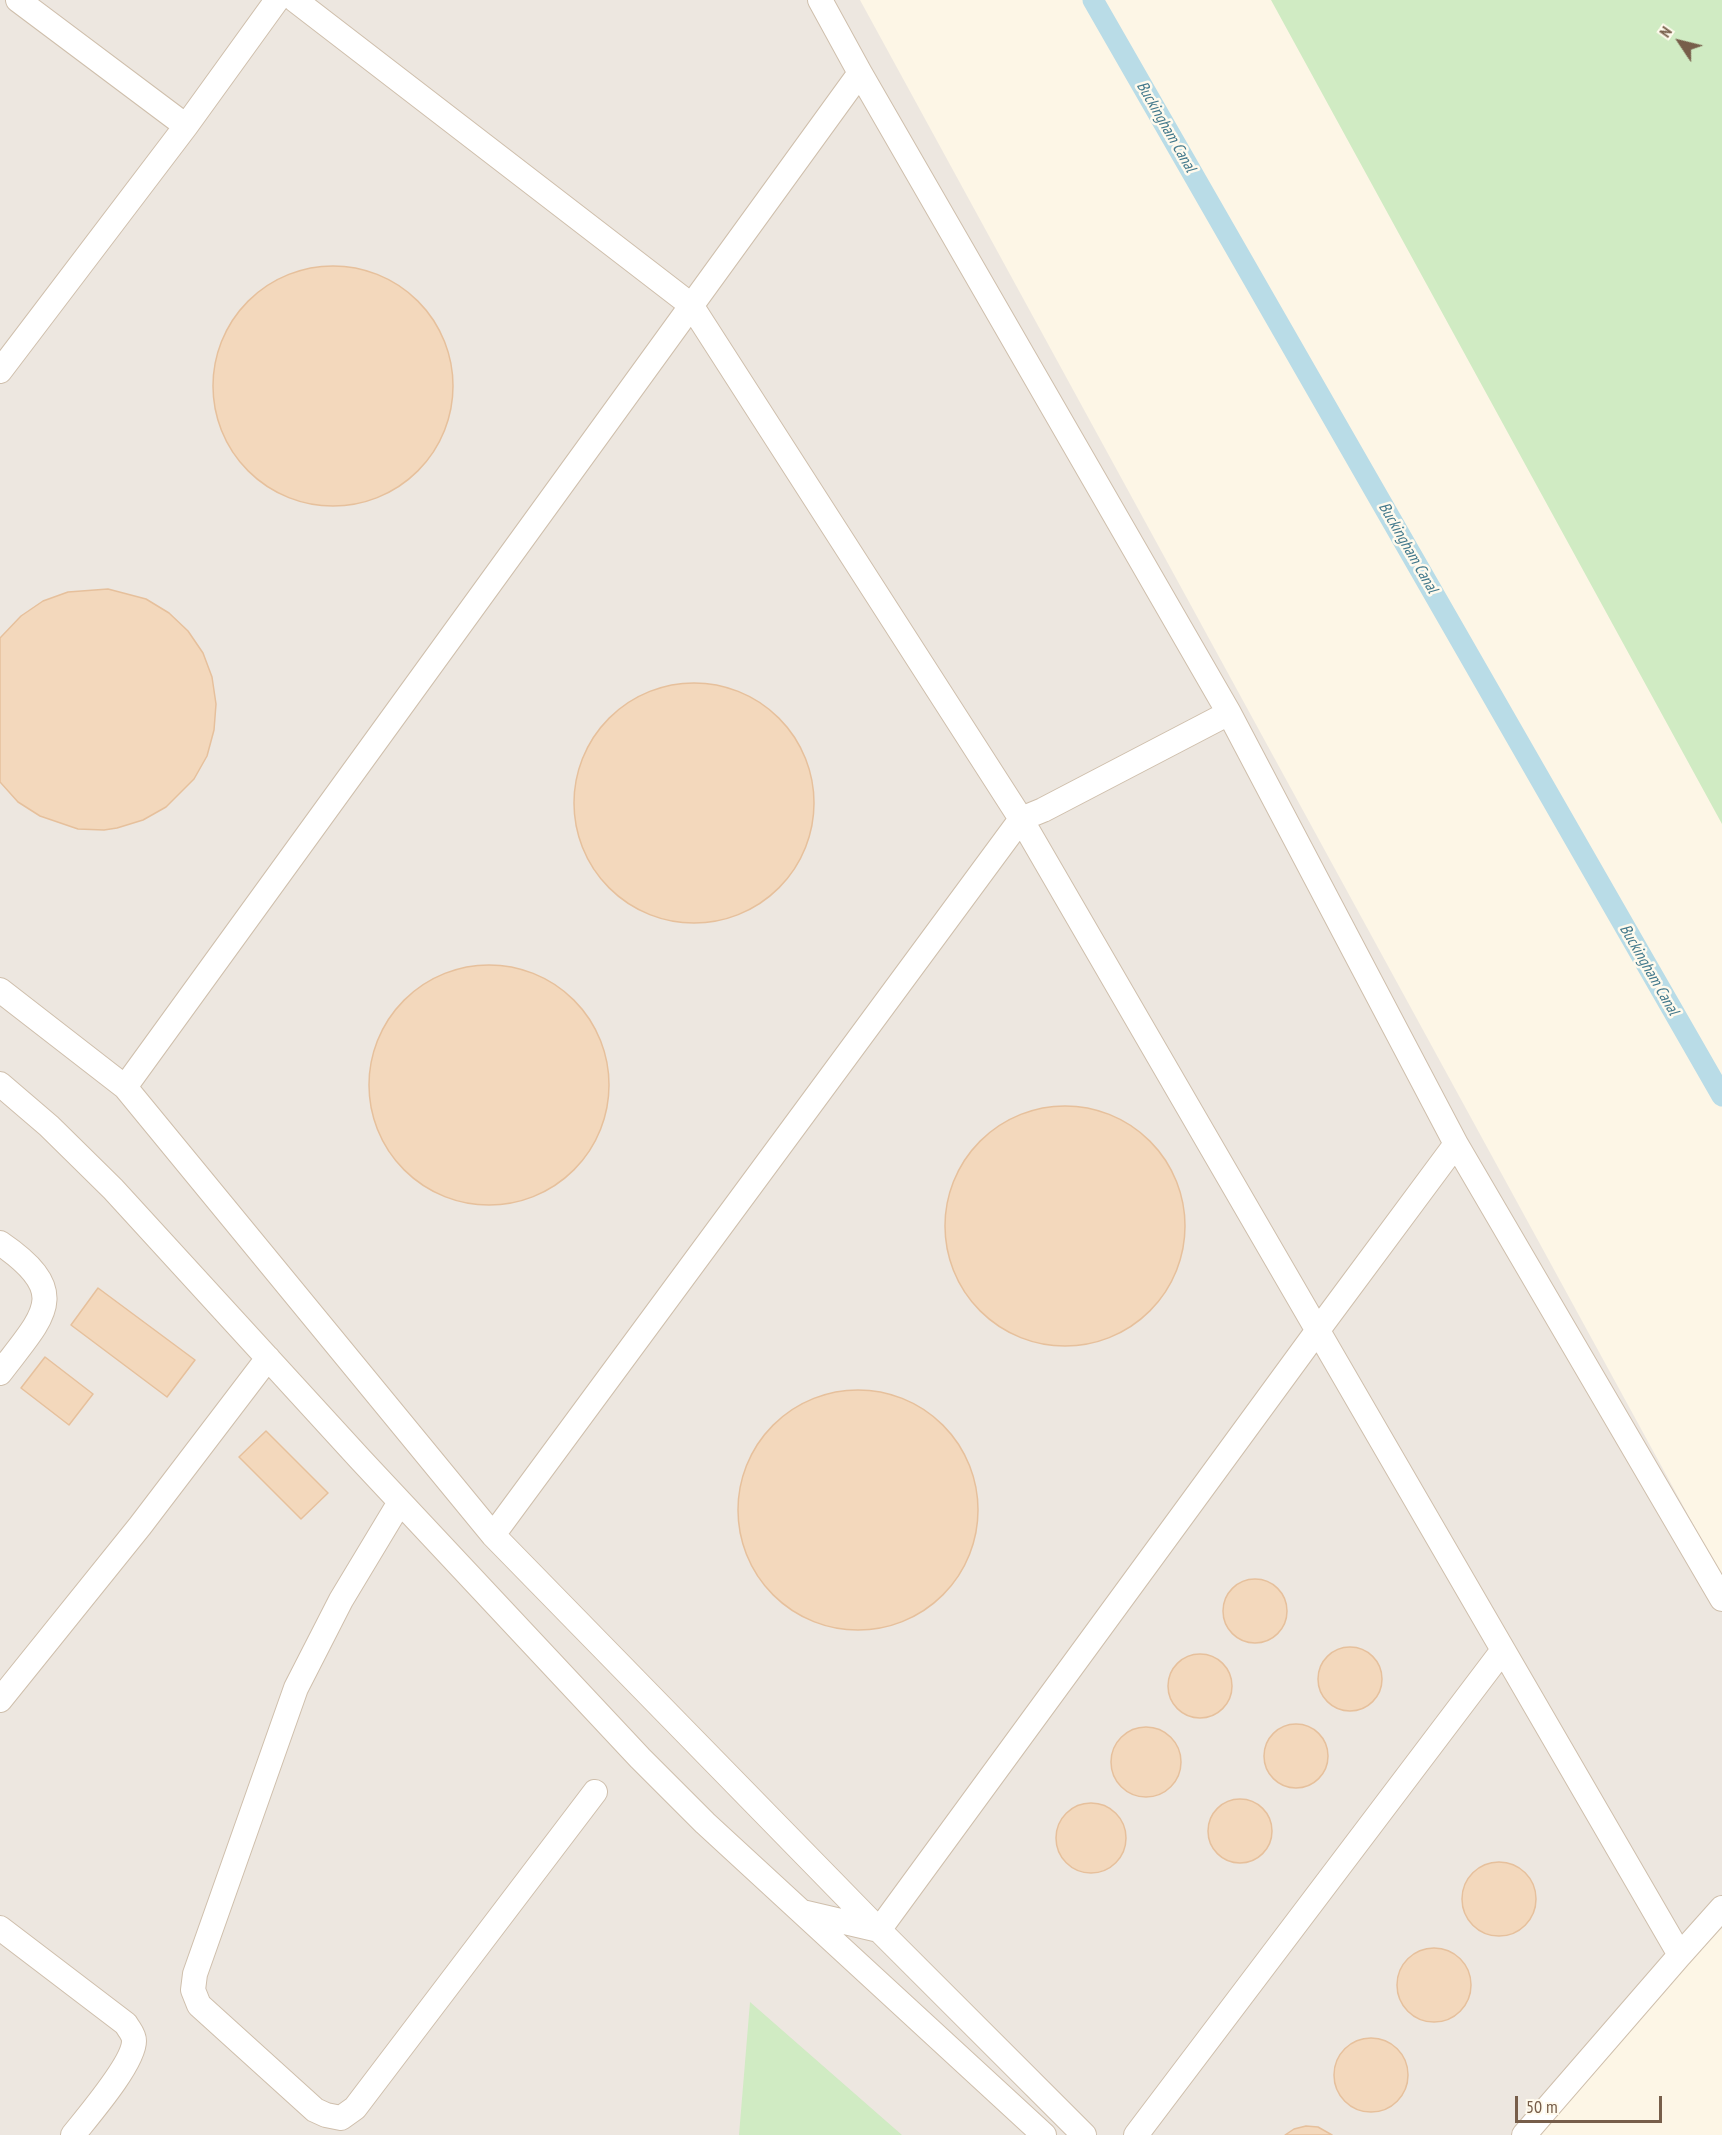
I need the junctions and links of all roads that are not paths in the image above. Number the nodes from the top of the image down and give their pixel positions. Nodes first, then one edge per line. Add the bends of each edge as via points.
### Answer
1 (18, 0) edge
2 (277, 0) edge
3 (295, 0) edge
4 (820, 0) edge
5 (860, 73) junction
6 (186, 126) junction
7 (691, 305) junction
8 (0, 371) edge
9 (1229, 713) junction
10 (1021, 819) junction
11 (0, 990) edge
12 (0, 1084) edge
13 (125, 1087) junction
14 (1456, 1144) junction
15 (0, 1243) edge
16 (1318, 1330) junction
17 (268, 1358) junction
18 (0, 1373) edge
19 (400, 1502) junction
20 (493, 1535) junction
21 (1722, 1599) edge
22 (1503, 1650) junction
23 (0, 1700) edge
24 (595, 1792) dead end
25 (1722, 1908) edge
26 (802, 1912) junction
27 (0, 1928) edge
28 (879, 1930) junction
29 (1680, 1955) junction
30 (74, 2135) edge
31 (1044, 2135) edge
32 (1084, 2135) edge
33 (1136, 2135) edge
34 (1524, 2135) edge

1 - 6 lane
2 - 6 lane
3 - 7 lane
4 - 5 lane
5 - 7 lane
5 - 9 lane
6 - 8 lane
7 - 10 lane
7 - 13 lane
9 - 10 lane
9 - 14 lane
10 - 16 lane
10 - 20 lane
11 - 13 lane
12 - 17 lane via 113,1189
13 - 20 lane
14 - 16 lane
14 - 21 lane
15 - 18 lane via 34,1270 43,1284 46,1300 38,1320
16 - 22 lane
16 - 28 lane
17 - 19 lane
17 - 23 lane
19 - 24 lane via 340,1600 296,1688 195,1974 193,1990 199,2005 315,2110 341,2118 355,2108
19 - 26 lane via 640,1758
20 - 28 lane
22 - 29 lane
22 - 33 lane
25 - 29 lane
26 - 28 lane
26 - 31 lane
27 - 30 lane via 126,2024 134,2037 133,2049 120,2072
28 - 32 lane
29 - 34 lane

